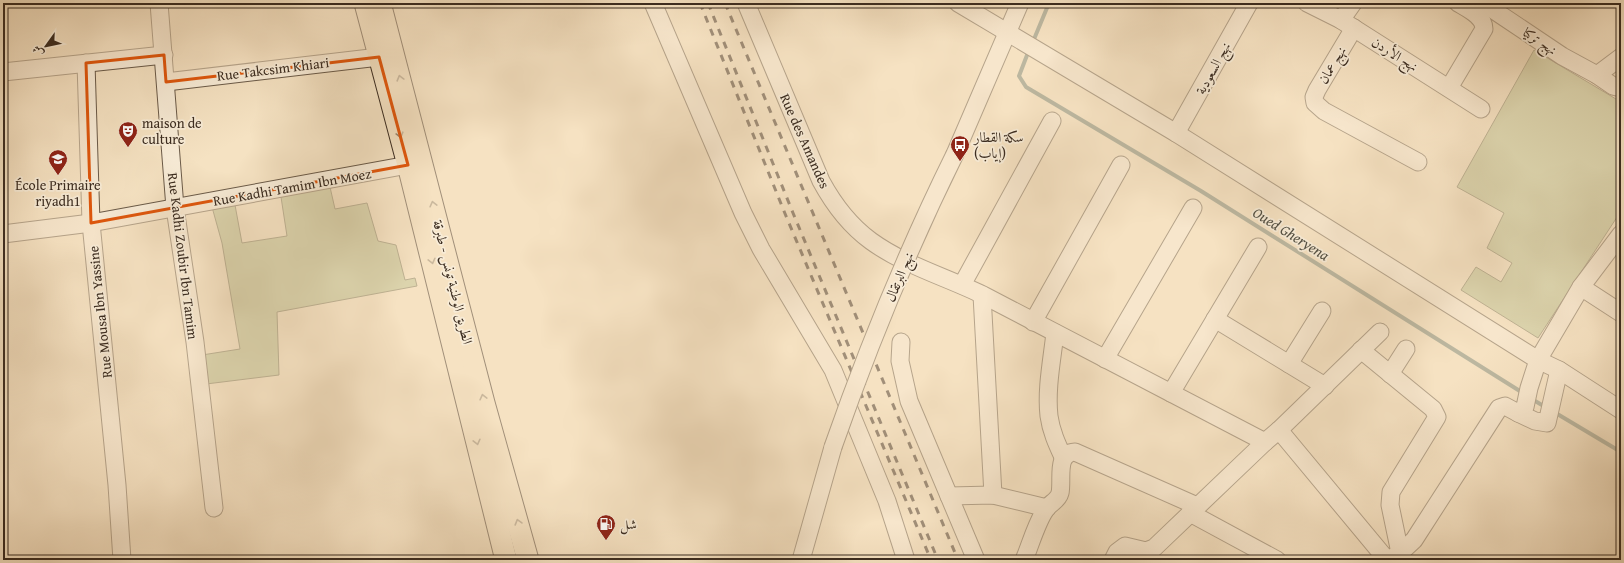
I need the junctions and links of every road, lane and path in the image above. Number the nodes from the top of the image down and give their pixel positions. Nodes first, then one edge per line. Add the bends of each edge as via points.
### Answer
1 (160, 3) edge
2 (365, 3) edge
3 (380, 3) edge
4 (653, 3) edge
5 (746, 3) edge
6 (958, 3) edge
7 (1020, 3) edge
8 (1249, 3) edge
9 (1307, 3) edge
10 (1353, 3) edge
11 (1458, 3) edge
12 (1483, 3) edge
13 (1348, 24) junction
14 (1010, 34) junction
15 (164, 55) junction
16 (379, 57) junction
17 (1621, 57) edge
18 (86, 63) junction
19 (3, 72) edge
20 (1598, 75) junction
21 (166, 82) junction
22 (1449, 88) junction
23 (1621, 88) edge
24 (1481, 109) dead end
25 (1052, 121) dead end
26 (1176, 133) junction
27 (1418, 162) dead end
28 (408, 165) junction
29 (1121, 165) dead end
30 (176, 208) junction
31 (1193, 208) dead end
32 (91, 223) junction
33 (3, 234) edge
34 (1621, 234) edge
35 (1258, 247) dead end
36 (962, 285) junction
37 (1582, 287) junction
38 (982, 295) junction
39 (1322, 311) dead end
40 (1621, 313) edge
41 (1215, 320) junction
42 (1033, 322) junction
43 (1380, 332) dead end
44 (1055, 333) junction
45 (901, 342) dead end
46 (1406, 349) dead end
47 (1361, 350) junction
48 (1105, 359) junction
49 (1538, 360) junction
50 (1289, 364) junction
51 (1559, 370) junction
52 (1390, 374) junction
53 (1324, 386) junction
54 (1171, 393) junction
55 (1522, 410) junction
56 (1621, 410) edge
57 (1279, 430) junction
58 (1265, 442) junction
59 (1063, 457) junction
60 (993, 495) junction
61 (949, 496) junction
62 (214, 508) dead end
63 (1047, 508) junction
64 (1194, 510) junction
65 (1392, 558) edge
66 (122, 560) edge
67 (506, 560) edge
68 (528, 560) edge
69 (801, 560) edge
70 (906, 560) edge
71 (976, 560) edge
72 (1024, 560) edge
73 (1113, 560) edge
74 (1277, 560) edge

1 - 15 street, Rue Kadhi Zoubir Ibn Tamim
2 - 16 main road, الطريق الوطنية تونس - طبرقة
68 -> 3 main road, الطريق الوطنية تونس - طبرقة via 484,403
4 - 70 street via 743,213 761,249 832,370 887,501
5 - 36 street, Rue des Amandes via 820,181 840,211 854,227 895,256
6 - 14 street
7 - 14 street, نهج البرتقال
8 - 26 street, نهج السعودية
9 - 13 street, نهج الأردن
10 - 13 street, نهج عمان
11 - 22 street via 1481,19 1484,29
12 - 20 street, نهج تركيا via 1562,56
13 - 22 street, نهج الأردن
13 - 27 street, نهج عمان via 1314,97 1315,103 1324,111
14 - 26 street
14 - 69 street, نهج البرتقال, bridge via 892,291 833,447
15 - 18 street
15 - 21 street, Rue Kadhi Zoubir Ibn Tamim
16 - 21 street, Rue Takcsim Khiari
16 -> 28 main road, الطريق الوطنية تونس - طبرقة
17 - 20 street
18 - 19 street
18 - 32 street, Rue Mousa Ibn Yassine
20 - 23 street, نهج تركيا via 1613,86
21 - 30 street, Rue Kadhi Zoubir Ibn Tamim
22 - 24 street, نهج الأردن
25 - 36 street
26 - 49 street
28 - 30 street, Rue Kadhi Tamim Ibn Moez
28 -> 67 main road, الطريق الوطنية تونس - طبرقة
29 - 42 street
30 - 32 street, Rue Kadhi Tamim Ibn Moez
30 - 62 street, Rue Kadhi Zoubir Ibn Tamim
31 - 48 street
32 - 33 street, Rue Kadhi Tamim Ibn Moez
32 - 66 street, Rue Mousa Ibn Yassine
34 - 37 street
35 - 41 street
36 - 38 street, Rue des Amandes
37 - 40 street
37 - 49 street
38 - 42 street, Rue des Amandes
38 - 60 street
39 - 50 street
41 - 50 street
41 - 54 street
42 - 44 street, Rue des Amandes
43 - 47 street
44 - 48 street, Rue des Amandes
44 - 59 street via 1049,417 1055,441
45 - 61 street via 900,361 909,402
46 - 52 street
47 - 52 street
47 - 53 street
48 - 54 street, Rue des Amandes
49 - 51 street
49 - 55 street
50 - 53 street
51 - 55 street via 1547,423 1535,421
51 - 56 street
52 - 65 street via 1433,409 1437,417 1391,492
53 - 57 street
54 - 58 street, Rue des Amandes
55 - 65 street via 1505,406 1499,408 1414,540
57 - 58 street
57 - 65 street
58 - 64 street
59 - 63 street via 1059,496
59 - 64 street via 1075,452
60 - 61 street
60 - 63 street
61 - 71 street
63 - 72 street
64 - 73 street via 1154,548 1146,551 1125,546 1116,552
64 - 74 street

